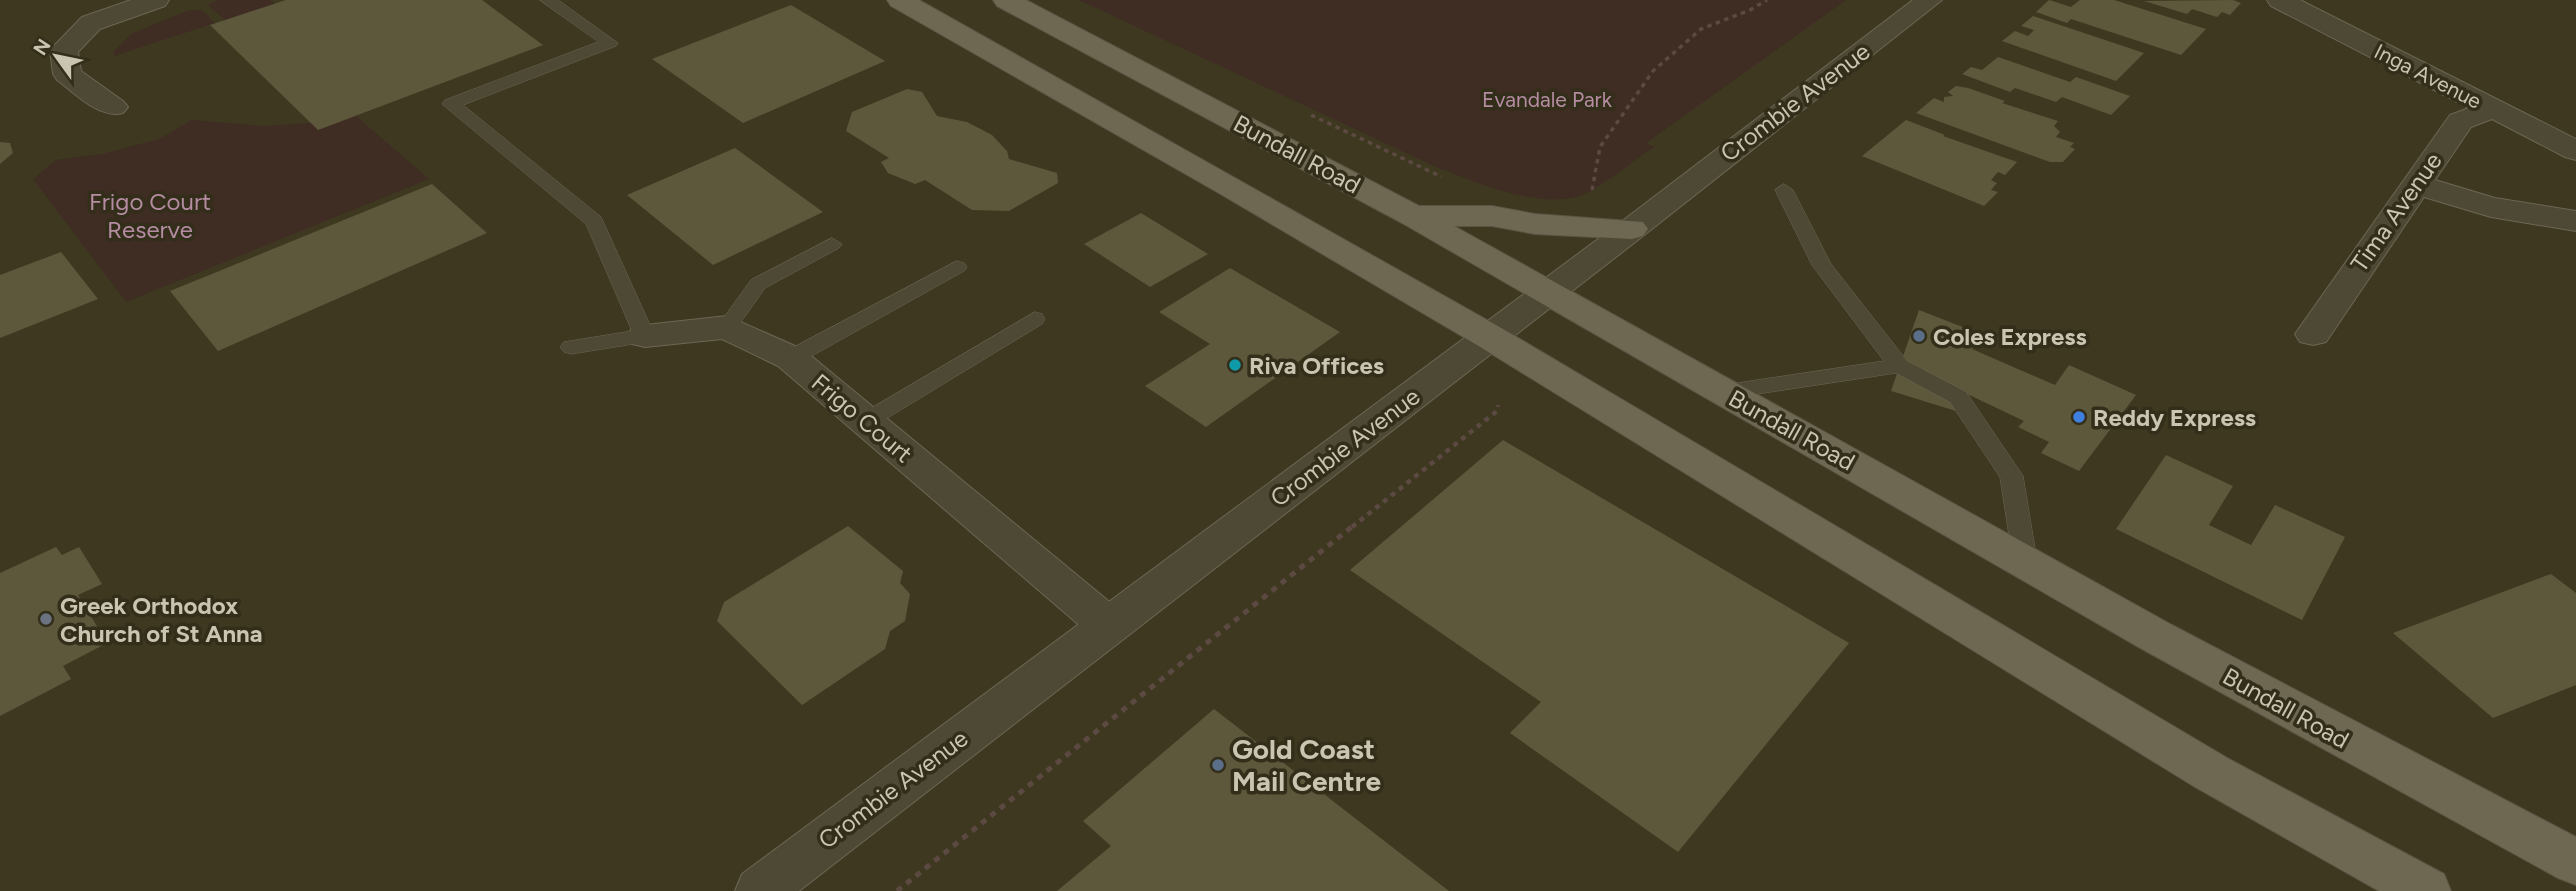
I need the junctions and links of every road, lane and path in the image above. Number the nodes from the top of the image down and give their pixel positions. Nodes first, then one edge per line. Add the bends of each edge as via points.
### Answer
1 (156, 0) edge
2 (548, 0) edge
3 (900, 0) edge
4 (1006, 0) edge
5 (1767, 0) edge
6 (1929, 0) edge
7 (2280, 0) edge
8 (113, 107) dead end
9 (2493, 109) junction
10 (2576, 151) edge
11 (2414, 184) junction
12 (1784, 190) dead end
13 (1590, 199) dead end
14 (1413, 216) junction
15 (2576, 222) edge
16 (1632, 229) junction
17 (832, 244) dead end
18 (957, 267) dead end
19 (1549, 293) junction
20 (1035, 319) dead end
21 (727, 327) junction
22 (2313, 334) dead end
23 (645, 336) junction
24 (1490, 337) junction
25 (571, 346) dead end
26 (791, 358) junction
27 (1899, 366) junction
28 (1724, 392) junction
29 (1498, 405) dead end
30 (866, 421) junction
31 (2025, 561) junction
32 (1108, 625) junction
33 (2576, 862) edge
34 (760, 891) edge
35 (897, 891) edge
36 (2426, 891) edge

1 - 8 street via 91,23 64,50 67,74
2 - 23 lane via 610,43 451,104 594,221
3 - 24 main road
4 - 14 main road, Bundall Road
5 - 13 path via 1702,29 1653,71 1600,147
6 - 16 street, Crombie Avenue
7 - 9 street, Inga Avenue
9 - 10 street, Inga Avenue
9 - 11 street, Tima Avenue via 2459,121
11 - 15 street via 2491,207
11 - 22 street, Tima Avenue
12 - 27 lane via 1822,265
14 - 16 main road via 1492,216
14 - 19 main road, Bundall Road
16 - 19 street, Crombie Avenue
17 - 21 lane via 758,284
18 - 26 lane
19 - 24 street, Crombie Avenue
19 - 28 main road, Bundall Road
20 - 30 lane
21 - 23 street
21 - 26 street, Frigo Court
23 - 25 lane
24 - 32 street, Crombie Avenue
24 - 36 main road via 2074,692
26 - 30 street, Frigo Court
27 - 28 lane
27 - 31 lane via 1958,397 2011,476
28 - 31 main road, Bundall Road
29 - 35 path via 1497,411
30 - 32 street, Frigo Court
31 - 33 main road, Bundall Road via 2310,721
32 - 34 street, Crombie Avenue

